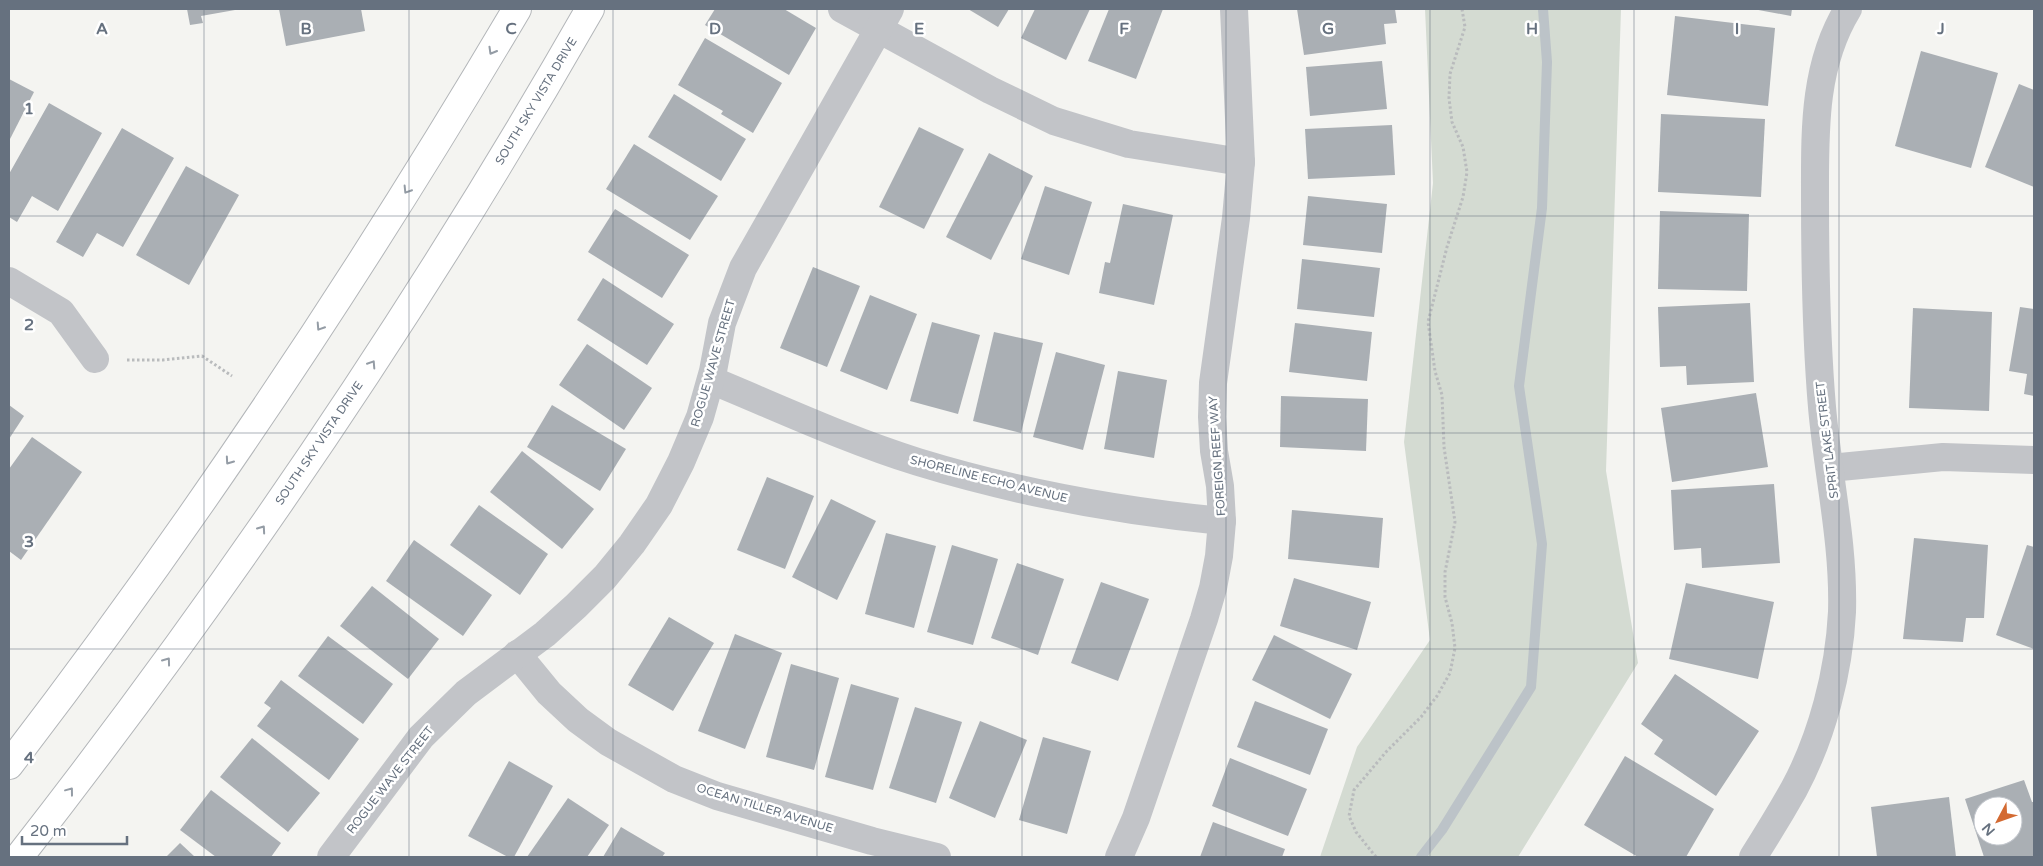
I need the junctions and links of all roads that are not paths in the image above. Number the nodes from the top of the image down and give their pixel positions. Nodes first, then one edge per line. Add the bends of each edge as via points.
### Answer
1 (517, 9) edge
2 (590, 9) edge
3 (842, 9) edge
4 (1234, 9) edge
5 (1848, 9) edge
6 (884, 19) edge
7 (1241, 162) junction
8 (9, 281) edge
9 (96, 359) road end
10 (711, 380) junction
11 (2034, 460) edge
12 (1830, 468) junction
13 (1222, 521) junction
14 (517, 654) junction
15 (9, 765) edge
16 (19, 857) edge
17 (331, 857) edge
18 (937, 857) edge
19 (1119, 857) edge
20 (1753, 857) edge

1 -> 15 main road via 367,255 296,363 121,616
16 -> 2 main road, SOUTH SKY VISTA DRIVE via 166,664 304,468 407,312 506,153
3 - 6 street
4 - 7 street, FOREIGN REEF WAY
5 - 12 street, SPRIT LAKE STREET via 1829,51 1816,109 1816,303 1822,409
6 - 7 street via 990,90 1054,121 1129,144
6 - 10 street, ROGUE WAVE STREET via 742,268 722,323
7 - 13 street, FOREIGN REEF WAY via 1213,383 1214,451
8 - 9 street via 61,312
10 - 13 street, SHORELINE ECHO AVENUE via 848,437 968,476 1094,505
10 - 14 street, ROGUE WAVE STREET via 681,462 659,504 632,544 606,577 576,606
11 - 12 street via 1943,457
12 - 20 street, SPRIT LAKE STREET via 1842,566 1842,614 1837,661 1812,749 1795,788
13 - 19 street, FOREIGN REEF WAY via 1219,556 1204,619 1136,818
14 - 17 street, ROGUE WAVE STREET via 466,693 421,737
14 - 18 street, OCEAN TILLER AVENUE via 549,693 578,720 608,742 674,778 717,796

